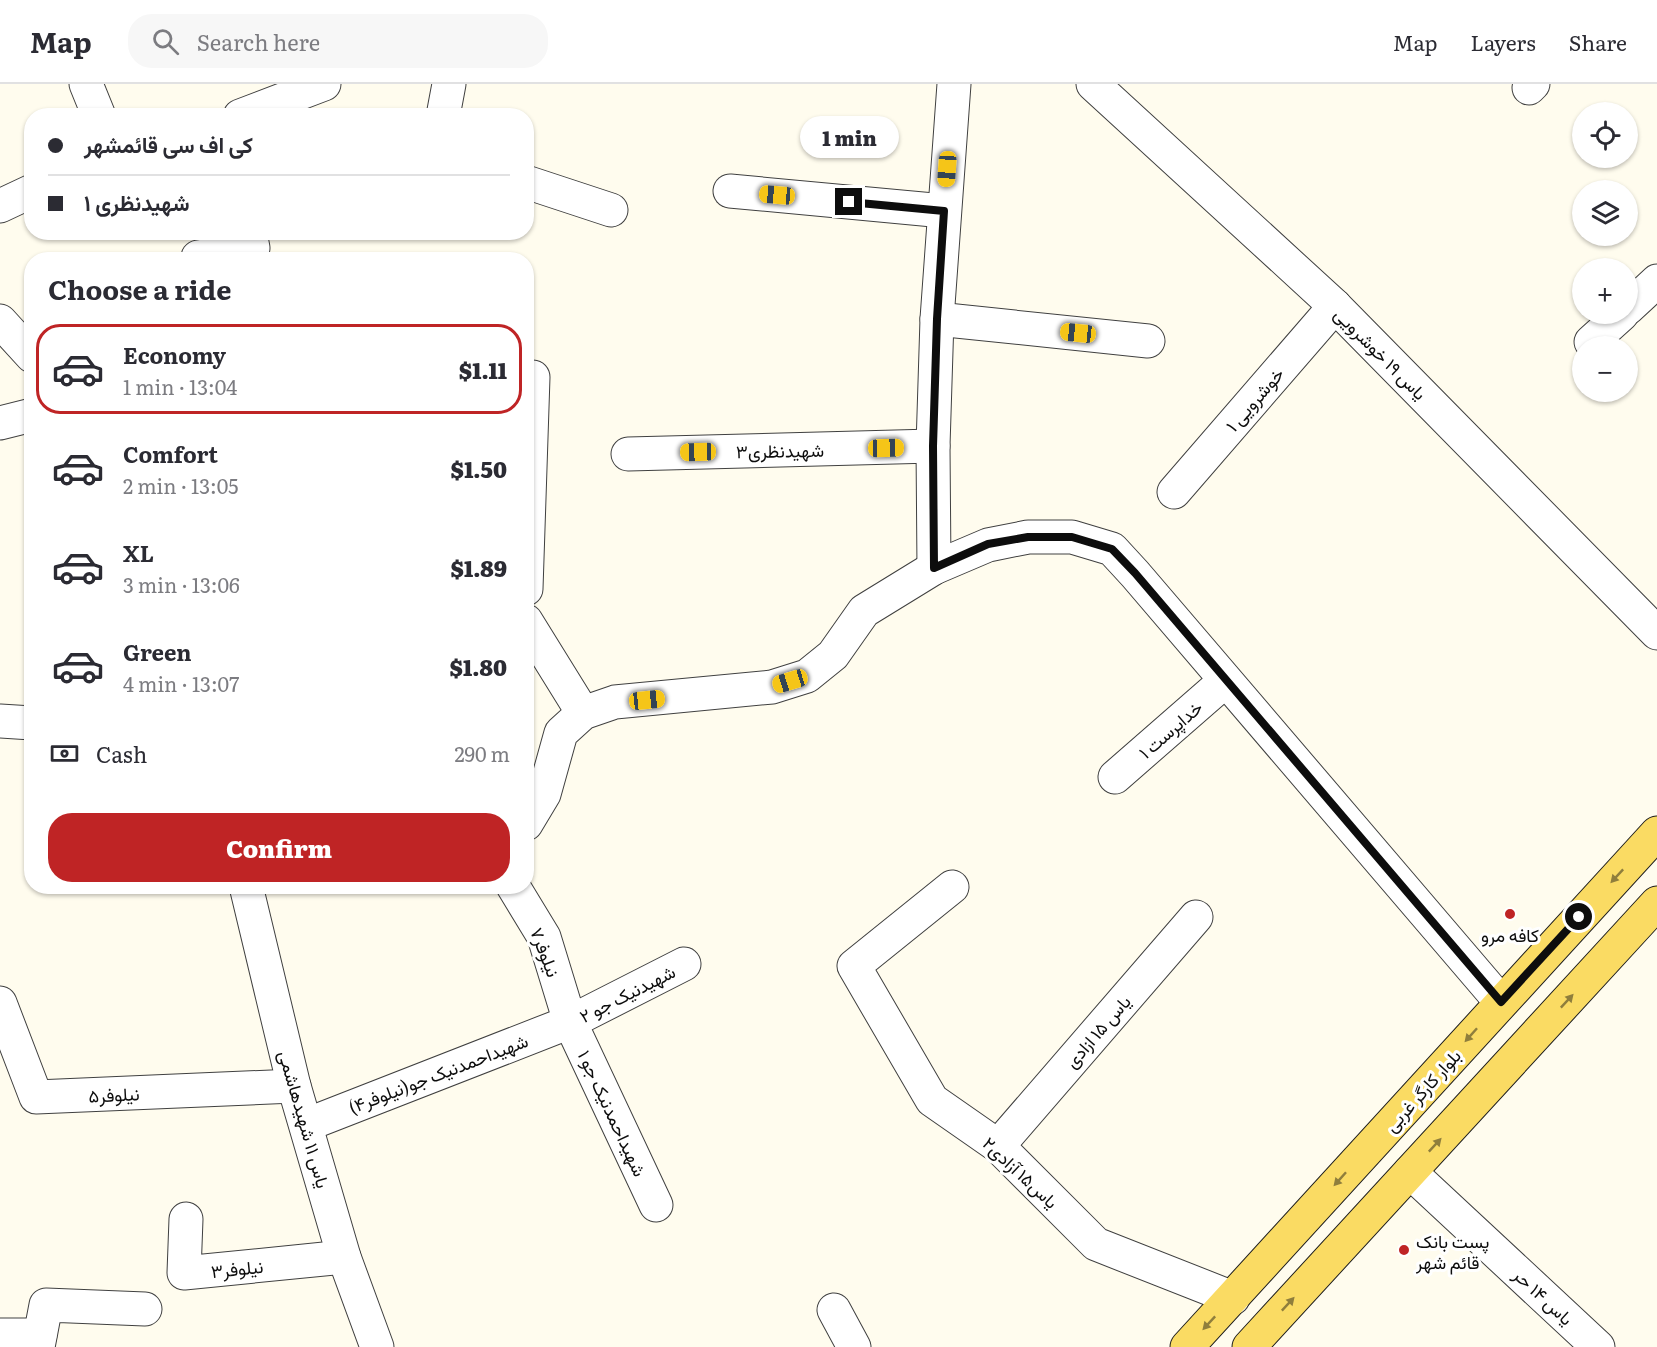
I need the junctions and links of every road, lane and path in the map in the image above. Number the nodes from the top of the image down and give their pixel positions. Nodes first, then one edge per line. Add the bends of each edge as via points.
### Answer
1 (86, 84) edge
2 (324, 84) edge
3 (449, 84) edge
4 (954, 84) edge
5 (1093, 84) edge
6 (243, 104) edge
7 (96, 108) edge
8 (444, 108) edge
9 (534, 185) edge
10 (730, 191) dead end
11 (24, 195) edge
12 (0, 206) edge
13 (611, 210) dead end
14 (944, 211) junction
15 (252, 240) edge
16 (229, 252) edge
17 (1657, 281) edge
18 (1638, 299) edge
19 (1335, 306) junction
20 (937, 319) junction
21 (0, 321) edge
22 (1611, 324) edge
23 (1598, 336) edge
24 (1148, 340) dead end
25 (24, 347) edge
26 (24, 417) edge
27 (0, 423) edge
28 (933, 446) junction
29 (628, 454) dead end
30 (1174, 492) dead end
31 (934, 568) junction
32 (1657, 633) edge
33 (534, 634) edge
34 (1225, 681) junction
35 (583, 713) junction
36 (0, 721) edge
37 (24, 722) edge
38 (1115, 777) dead end
39 (534, 811) edge
40 (1657, 832) edge
41 (952, 887) dead end
42 (248, 894) edge
43 (518, 894) edge
44 (1657, 903) edge
45 (1196, 916) dead end
46 (684, 964) dead end
47 (1501, 1002) junction
48 (0, 1003) edge
49 (570, 1022) junction
50 (294, 1086) junction
51 (306, 1125) junction
52 (998, 1146) junction
53 (1410, 1172) junction
54 (656, 1205) dead end
55 (186, 1219) dead end
56 (344, 1257) junction
57 (1233, 1298) junction
58 (145, 1310) dead end
59 (834, 1310) dead end
60 (0, 1335) edge
61 (39, 1341) edge
62 (377, 1347) edge
63 (854, 1347) edge
64 (1187, 1347) edge
65 (1249, 1347) edge
66 (1598, 1347) edge

1 - 7 street
2 - 6 street
3 - 8 street
4 - 14 street
5 - 19 street, یاس ۱۹ خوشرویی
9 - 13 street
10 - 14 street
11 - 12 street
14 - 20 street
15 - 16 street via 253,248
17 - 18 street
19 - 30 street, خوشرویی ۱
19 - 32 street, یاس ۱۹ خوشرویی
20 - 24 street
20 - 28 street
21 - 25 street
22 - 23 street
26 - 27 street
28 - 29 street, شهیدنظری۳
28 - 31 street
31 - 34 street via 988,544 1028,537 1072,537 1112,549
31 - 35 street via 864,611 833,655 807,676 772,687 615,702
33 - 35 street
34 - 38 street, خداپرست ۱
34 - 47 street
35 - 39 street via 561,733 544,794
36 - 37 street
40 -> 47 main road, بلوار کارگر غربی
41 - 52 street, یاس۱۵ آزادی۲ via 854,966 932,1100
42 - 50 street, یاس ۱۱ شهیدهاشمی
43 - 49 street, نیلوفر۷ via 544,937
53 -> 44 main road
45 - 52 street, یاس ۱۵ ازادی
46 - 49 street, شهیدنیک جو ۲
47 -> 57 main road, بلوار کارگر غربی
48 - 50 street, نیلوفر۵ via 36,1097
49 - 51 street, شهیداحمدنیک جو(نیلوفر۴)
49 - 54 street, شهیداحمدنیک جو ۱
50 - 51 street, یاس ۱۱ شهیدهاشمی
51 - 56 street, یاس ۱۱ شهیدهاشمی
52 - 57 street, یاس۱۵ آزادی۲ via 1096,1244
65 -> 53 main road
53 - 66 street, یاس ۱۴ حر
55 - 56 street, نیلوفر۳ via 184,1273
56 - 62 street, یاس ۱۱ شهیدهاشمی
57 -> 64 main road, بلوار کارگر غربی
58 - 61 street via 46,1305
59 - 63 street
60 - 61 street

